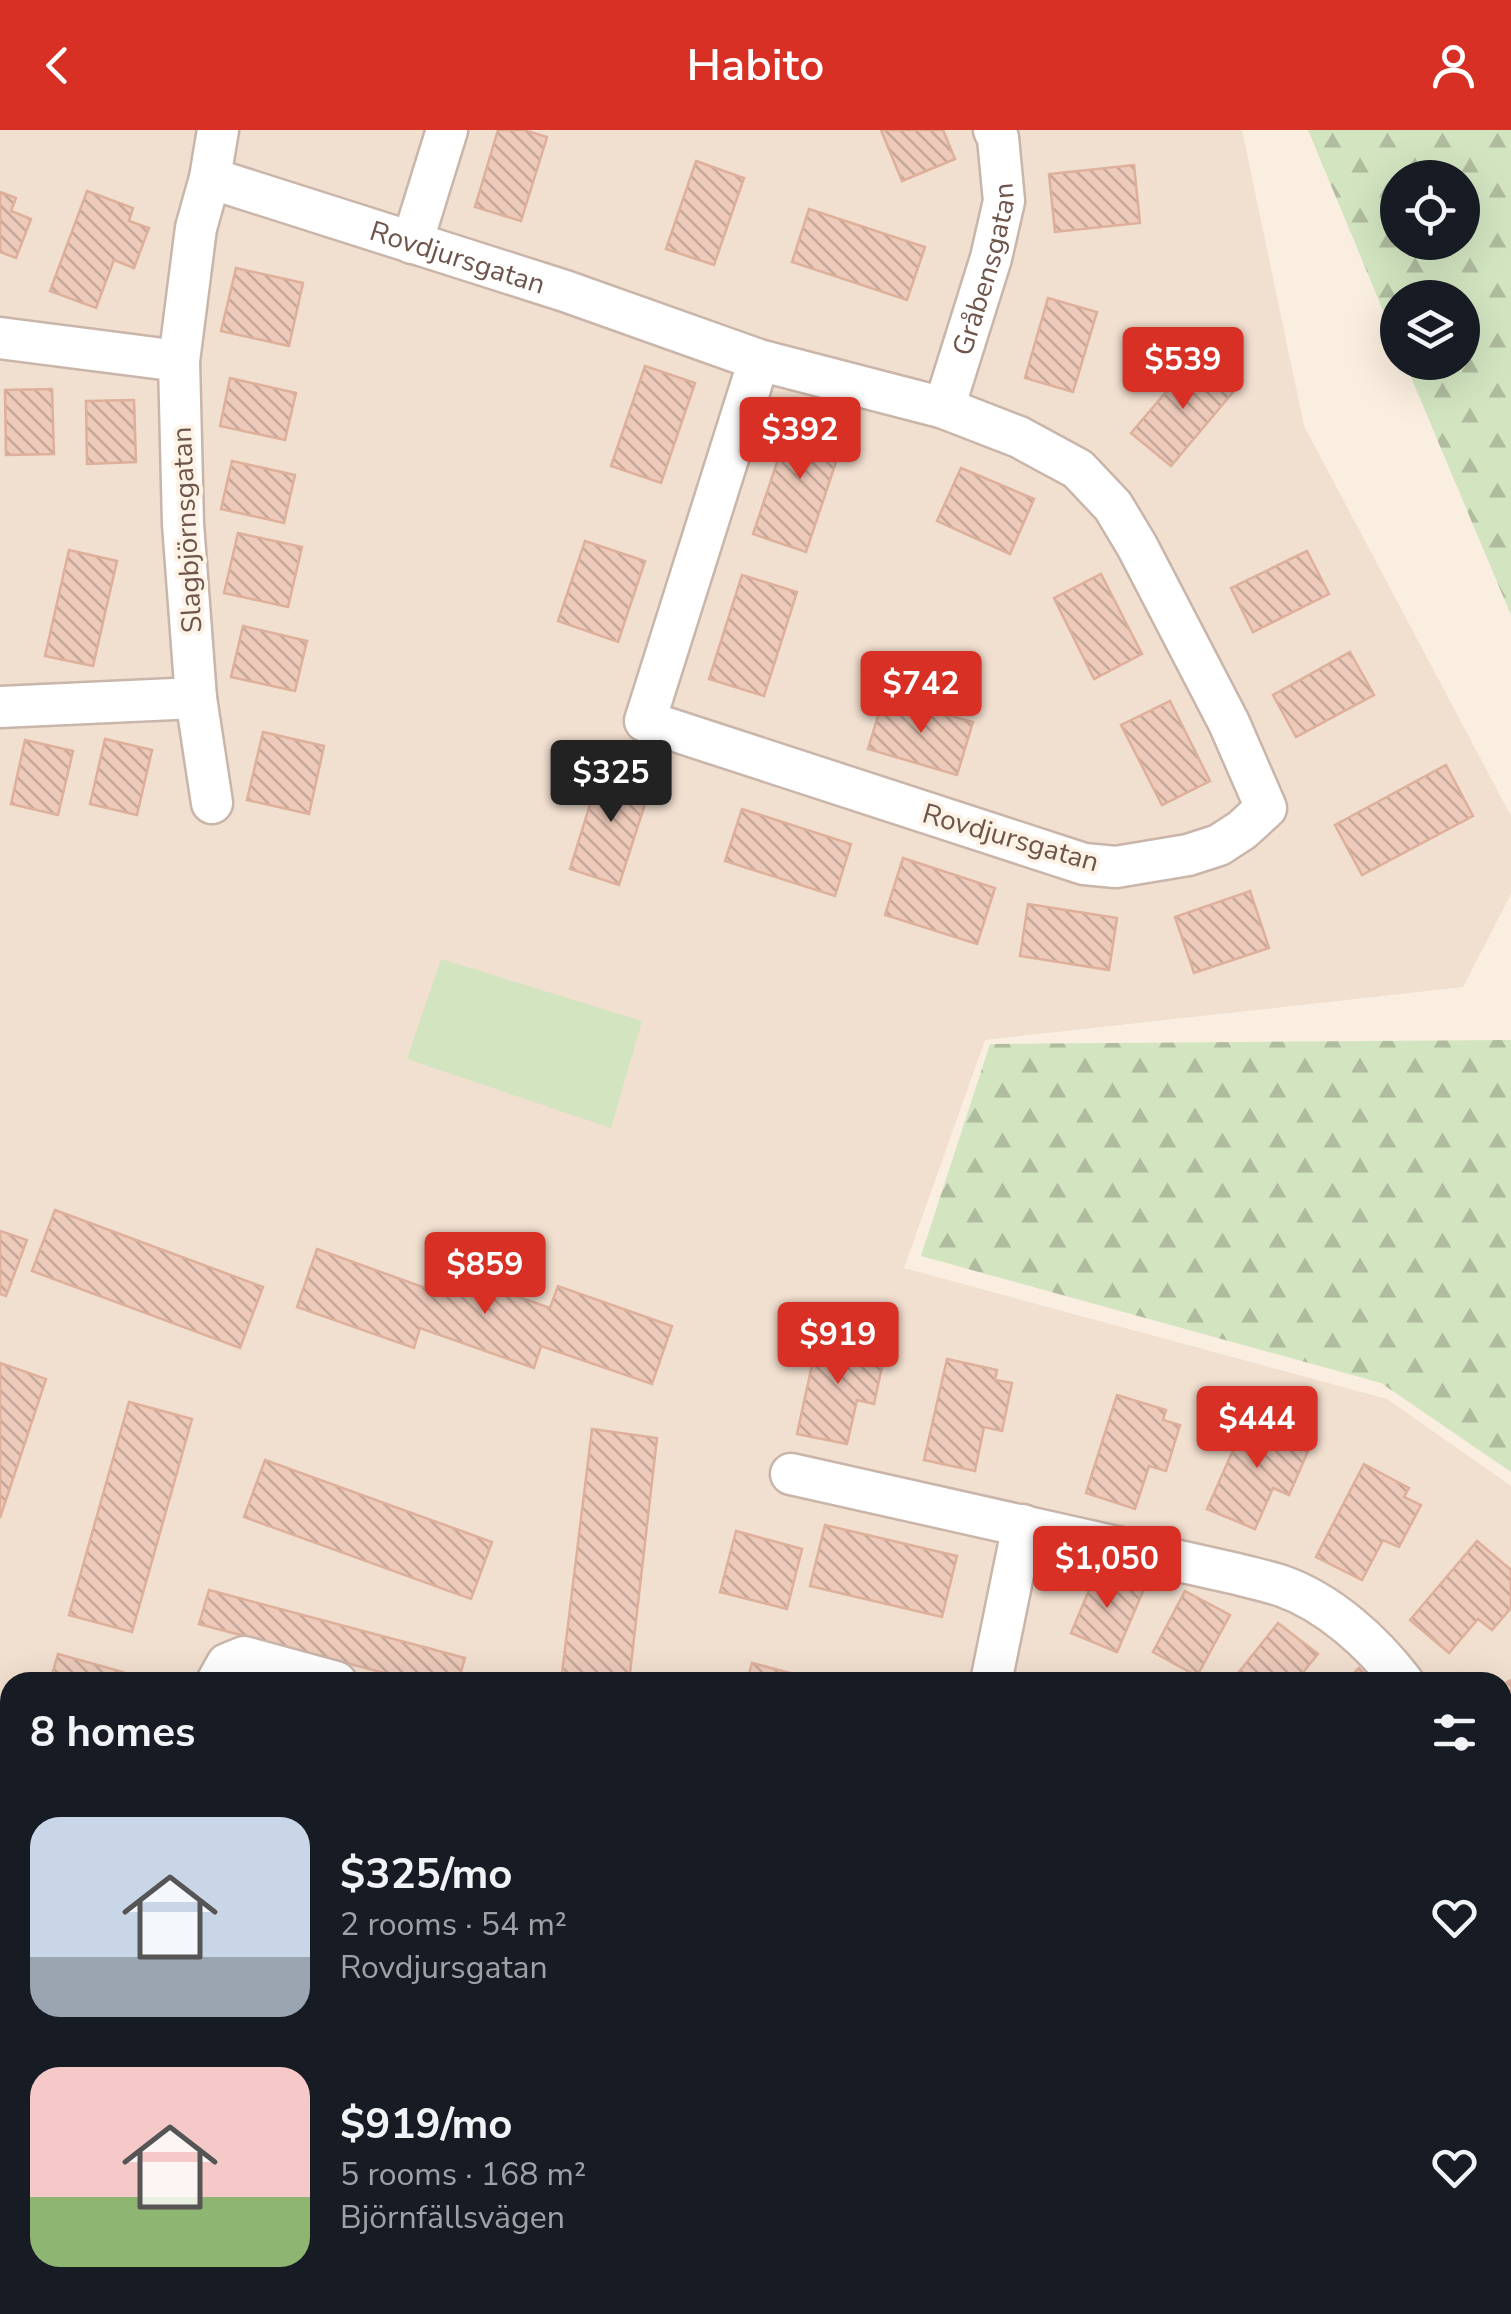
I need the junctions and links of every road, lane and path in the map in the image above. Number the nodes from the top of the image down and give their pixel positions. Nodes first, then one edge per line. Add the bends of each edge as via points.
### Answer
1 (218, 130) edge
2 (447, 130) edge
3 (994, 130) edge
4 (210, 178) junction
5 (412, 243) junction
6 (0, 338) edge
7 (759, 360) junction
8 (179, 361) junction
9 (944, 408) junction
10 (196, 698) junction
11 (0, 708) edge
12 (212, 803) dead end
13 (791, 1474) dead end
14 (1023, 1525) junction
15 (223, 1672) edge
16 (301, 1672) edge
17 (993, 1672) edge
18 (1396, 1672) edge

1 - 4 street, Slagbjörnsgatan
2 - 5 street
3 - 9 street, Gråbensgatan via 1004,201
4 - 5 street, Rovdjursgatan
4 - 8 street, Slagbjörnsgatan via 196,228
5 - 7 street, Rovdjursgatan
6 - 8 street
7 - 9 street, Rovdjursgatan
7 - 9 street, Rovdjursgatan via 645,721 1084,864 1116,867 1188,856 1242,830 1266,808 1229,723 1112,506 1078,469 1020,436
8 - 10 street, Slagbjörnsgatan
10 - 11 street
10 - 12 street, Slagbjörnsgatan
13 - 14 street
14 - 17 street
14 - 18 street via 1285,1588 1331,1612
15 - 16 street via 244,1656

